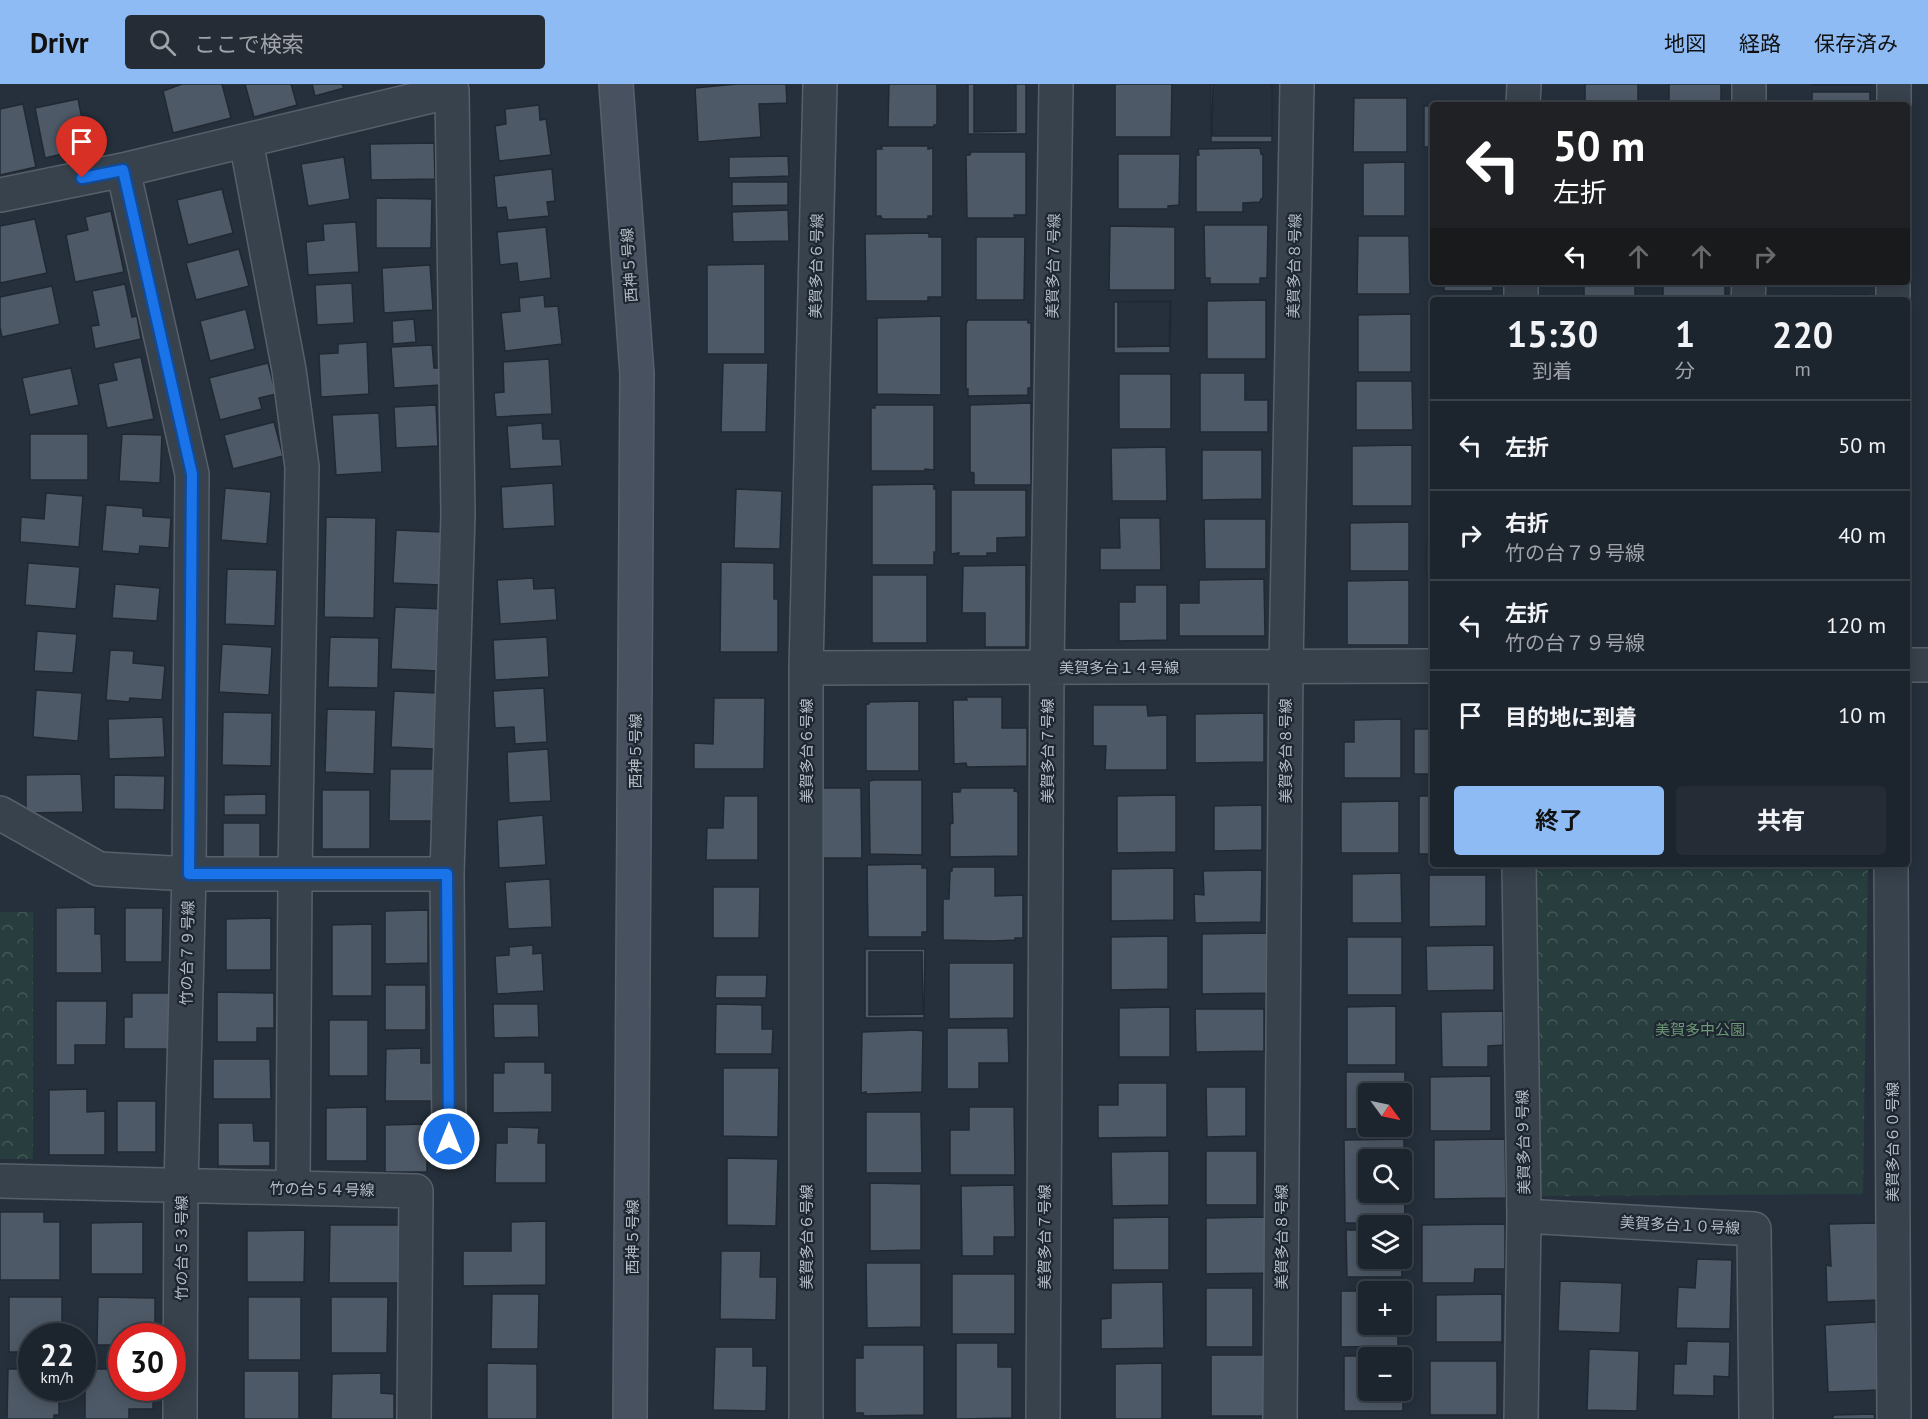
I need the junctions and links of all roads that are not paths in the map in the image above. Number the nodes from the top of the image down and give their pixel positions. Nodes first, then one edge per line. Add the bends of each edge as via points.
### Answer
1 (615, 84) edge
2 (820, 84) edge
3 (1056, 84) edge
4 (1297, 84) edge
5 (1524, 84) edge
6 (1749, 84) edge
7 (1894, 84) edge
8 (1523, 102) edge
9 (1749, 102) edge
10 (1894, 102) edge
11 (246, 141) junction
12 (123, 170) junction
13 (0, 195) edge
14 (1910, 665) edge
15 (1928, 665) edge
16 (1430, 666) edge
17 (1047, 667) junction
18 (1286, 667) junction
19 (806, 668) junction
20 (0, 813) edge
21 (1519, 867) edge
22 (1892, 867) edge
23 (189, 874) junction
24 (295, 874) junction
25 (447, 874) junction
26 (449, 1139) dead end
27 (0, 1181) edge
28 (181, 1185) junction
29 (294, 1188) junction
30 (1524, 1216) junction
31 (180, 1419) edge
32 (414, 1419) edge
33 (630, 1419) edge
34 (806, 1419) edge
35 (1043, 1419) edge
36 (1280, 1419) edge
37 (1521, 1419) edge
38 (1756, 1419) edge
39 (1894, 1419) edge

1 - 33 street, 西神５号線 via 637,374
2 - 19 street, 美賀多台６号線
3 - 17 street, 美賀多台７号線
4 - 18 street, 美賀多台８号線
5 - 8 street
6 - 9 street
7 - 10 street
11 - 12 street
11 - 24 street via 289,370 302,467
11 - 25 street via 452,91 458,515
12 - 13 street
12 - 23 street, 竹の台７９号線 via 192,474
14 - 15 street
16 - 18 street, 美賀多台１４号線
17 - 18 street, 美賀多台１４号線
17 - 19 street, 美賀多台１４号線
17 - 35 street, 美賀多台７号線
18 - 36 street, 美賀多台８号線
19 - 34 street, 美賀多台６号線
20 - 23 street via 99,869
21 - 30 street, 美賀多台９号線
22 - 39 street, 美賀多台６０号線
23 - 24 street
23 - 28 street, 竹の台７９号線
24 - 25 street
24 - 29 street
25 - 26 street
27 - 28 street, 竹の台５４号線
28 - 29 street, 竹の台５４号線
28 - 31 street, 竹の台５３号線
29 - 32 street, 竹の台５４号線 via 416,1191
30 - 37 street, 美賀多台９号線
30 - 38 street, 美賀多台１０号線 via 1754,1229

